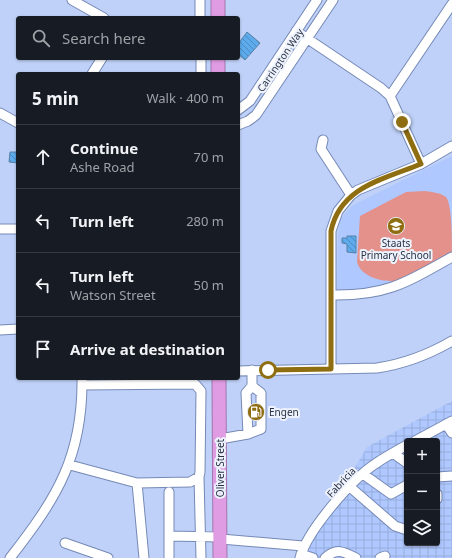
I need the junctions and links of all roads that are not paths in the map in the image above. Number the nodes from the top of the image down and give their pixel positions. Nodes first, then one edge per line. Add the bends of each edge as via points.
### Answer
1 (72, 0) edge
2 (200, 0) edge
3 (218, 0) edge
4 (317, 0) edge
5 (333, 0) edge
6 (452, 4) edge
7 (100, 16) edge
8 (200, 16) edge
9 (218, 16) edge
10 (296, 31) junction
11 (307, 39) junction
12 (101, 60) edge
13 (201, 60) edge
14 (218, 60) edge
15 (93, 72) edge
16 (201, 72) edge
17 (218, 72) edge
18 (390, 96) junction
19 (240, 108) edge
20 (0, 113) edge
21 (16, 122) edge
22 (240, 124) edge
23 (323, 140) dead end
24 (452, 146) edge
25 (421, 164) junction
26 (351, 195) junction
27 (0, 229) edge
28 (16, 229) edge
29 (452, 257) edge
30 (332, 295) junction
31 (16, 329) edge
32 (0, 330) edge
33 (452, 341) edge
34 (331, 369) junction
35 (252, 370) junction
36 (240, 371) edge
37 (220, 380) edge
38 (82, 382) edge
39 (252, 386) junction
40 (449, 422) edge
41 (452, 433) edge
42 (248, 434) junction
43 (420, 438) edge
44 (220, 439) junction
45 (404, 448) edge
46 (393, 453) junction
47 (404, 461) edge
48 (70, 465) junction
49 (363, 474) junction
50 (452, 476) edge
51 (198, 477) junction
52 (440, 477) edge
53 (137, 483) junction
54 (350, 487) junction
55 (404, 487) edge
56 (169, 492) dead end
57 (404, 529) edge
58 (169, 536) junction
59 (200, 536) junction
60 (221, 538) junction
61 (65, 543) dead end
62 (301, 553) edge
63 (10, 558) edge
64 (108, 558) edge
65 (144, 558) edge
66 (169, 558) edge
67 (200, 558) edge
68 (220, 558) edge
69 (313, 558) edge
70 (325, 558) edge
71 (356, 558) edge

1 - 7 street
2 - 8 street
3 - 9 highway
4 - 10 street, Carrington Way
5 - 11 street, Carrington Way
6 - 18 street
10 - 11 street
10 - 19 street, Carrington Way via 250,101
11 - 18 street
11 - 22 street, Carrington Way via 256,115
12 - 15 street
13 - 16 street
14 - 17 highway
18 - 25 street
20 - 21 street
23 - 26 street via 322,149
24 - 25 street
25 - 26 street
26 - 30 street via 338,211 331,231
27 - 28 street
29 - 30 street via 396,287 355,295
30 - 34 street
31 - 32 street
33 - 34 street via 422,356 393,365 363,369
34 - 35 street
35 - 36 street
35 - 39 street
37 - 44 highway, Oliver Street
38 - 48 street via 78,432
38 - 51 street via 190,383 199,387 201,391
39 - 42 street via 246,393
39 - 42 street via 260,393 262,427
40 - 41 street
40 - 43 street
42 - 44 street
44 - 60 highway, Oliver Street
45 - 46 street, Fabricia
46 - 47 street
46 - 49 street, Fabricia
48 - 53 street
48 - 63 street via 47,508
49 - 54 street, Fabricia
49 - 55 street via 391,494
50 - 52 street
51 - 53 street via 185,482
51 - 59 street
53 - 65 street
54 - 57 street via 395,526
54 - 62 street, Fabricia via 316,526
56 - 58 street
58 - 59 street
58 - 66 street
59 - 60 street
59 - 67 street
60 - 62 street
60 - 68 highway, Oliver Street
61 - 64 street
62 - 69 street
70 - 71 street via 336,551

